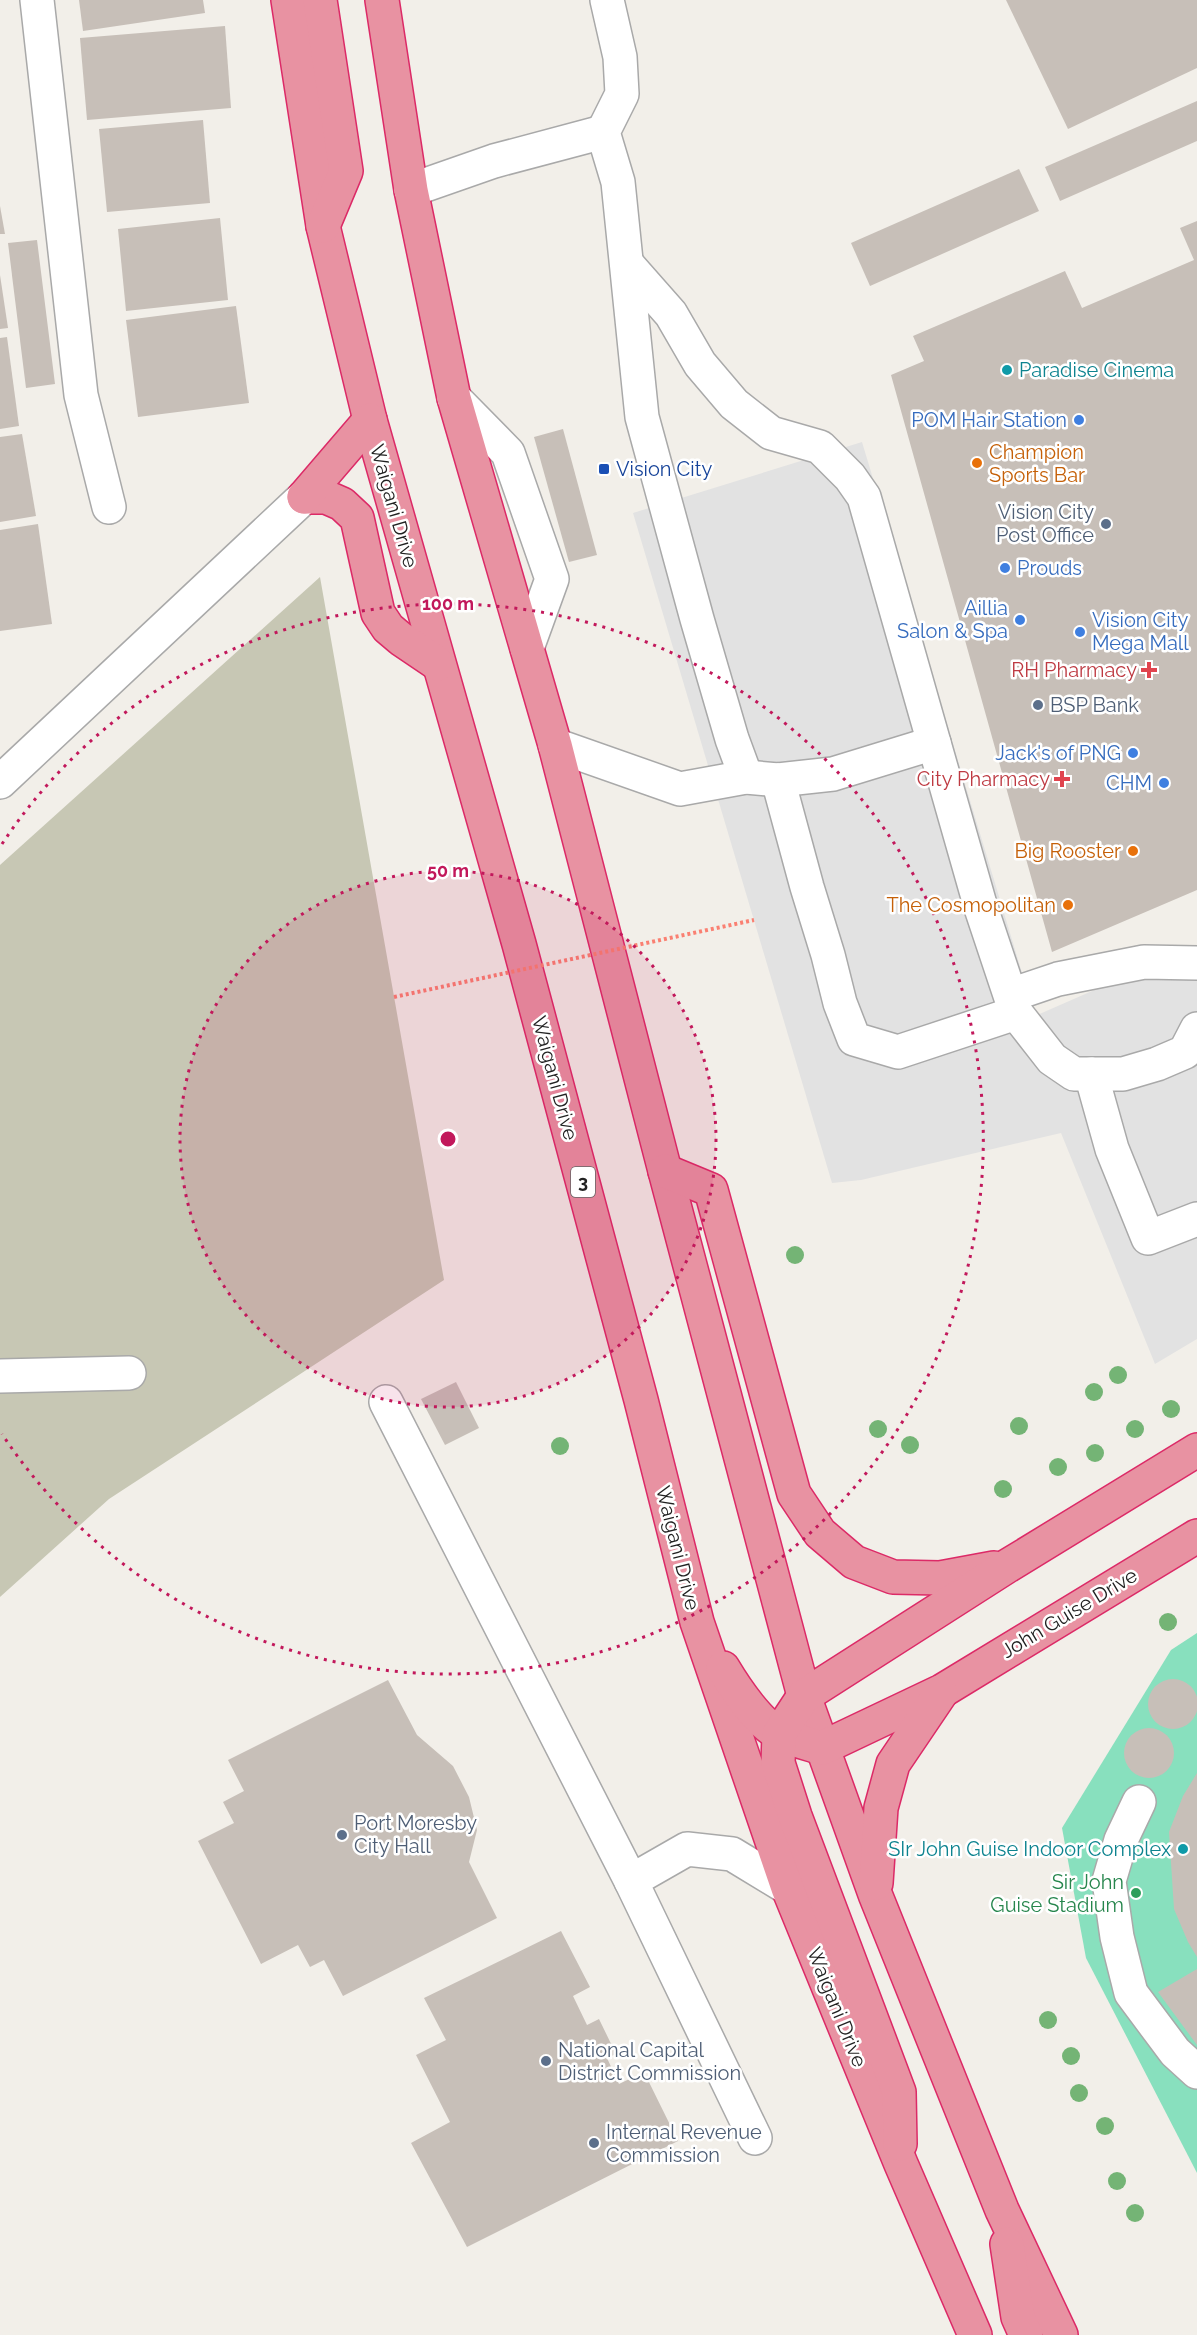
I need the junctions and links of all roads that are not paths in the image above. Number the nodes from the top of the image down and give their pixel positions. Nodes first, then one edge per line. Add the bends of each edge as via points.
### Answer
1 (37, 0) edge
2 (288, 0) edge
3 (320, 0) edge
4 (382, 0) edge
5 (607, 0) edge
6 (603, 132) junction
7 (411, 190) junction
8 (323, 226) junction
9 (627, 264) junction
10 (454, 398) junction
11 (370, 420) junction
12 (304, 497) junction
13 (109, 507) dead end
14 (527, 648) junction
15 (438, 664) junction
16 (934, 743) junction
17 (555, 745) junction
18 (762, 779) junction
19 (0, 782) edge
20 (1197, 963) edge
21 (1013, 1004) junction
22 (1197, 1029) edge
23 (1091, 1074) junction
24 (665, 1171) junction
25 (1197, 1218) edge
26 (129, 1373) dead end
27 (0, 1376) edge
28 (386, 1402) dead end
29 (1197, 1450) edge
30 (1197, 1536) edge
31 (1009, 1565) junction
32 (697, 1622) junction
33 (942, 1691) junction
34 (804, 1696) junction
35 (779, 1734) junction
36 (822, 1748) junction
37 (1139, 1802) dead end
38 (631, 1881) junction
39 (788, 1888) junction
40 (875, 1894) junction
41 (1197, 2072) edge
42 (755, 2138) dead end
43 (901, 2164) junction
44 (1002, 2210) junction
45 (975, 2335) edge
46 (1026, 2335) edge
47 (1061, 2335) edge

1 - 13 street via 81,395
2 - 8 highway, Waigani Drive / 3
3 - 8 highway via 346,171
4 - 7 highway
5 - 6 street via 620,57 622,94
6 - 7 street via 494,161
6 - 9 street via 618,182
7 - 10 highway
8 - 11 highway, Waigani Drive / 3
9 - 16 street via 671,314 700,364 734,404 771,433 820,447 864,497
9 - 18 street via 642,417 732,739
10 - 14 highway
10 - 14 street via 508,453 552,579
11 - 12 highway
11 - 15 highway, Waigani Drive / 3
12 - 15 highway via 326,497 342,504 357,518 378,613 388,628
12 - 19 street
14 - 17 highway
15 - 32 highway, Waigani Drive / 3 via 559,1092
16 - 18 street via 833,774
16 - 21 street
17 - 18 street via 680,789
17 - 24 highway
18 - 21 street via 807,887 854,1039 898,1052
20 - 21 street via 1144,962 1058,979
21 - 23 street via 1052,1059 1074,1074
22 - 23 street via 1185,1052 1123,1074
23 - 25 street via 1112,1149 1148,1238
24 - 31 highway via 711,1190 794,1494 820,1533 854,1562 893,1577 940,1578
24 - 34 highway
26 - 27 street
28 - 38 street
29 - 31 highway
30 - 33 highway, John Guise Drive
31 - 34 highway
32 - 35 highway via 735,1688
32 - 39 highway, Waigani Drive / 3
33 - 36 highway, John Guise Drive
33 - 40 highway via 893,1764 881,1808
34 - 35 highway
34 - 36 highway
35 - 36 highway
35 - 43 highway via 778,1763 792,1805 899,2092
36 - 40 highway
37 - 41 street via 1121,1840 1109,1881 1117,1937 1131,1993 1175,2052
38 - 39 street via 687,1849 732,1854
38 - 42 street
39 - 43 highway, Waigani Drive / 3
40 - 44 highway
43 - 45 highway, Waigani Drive / 3
44 - 46 highway via 1018,2317
44 - 47 highway

